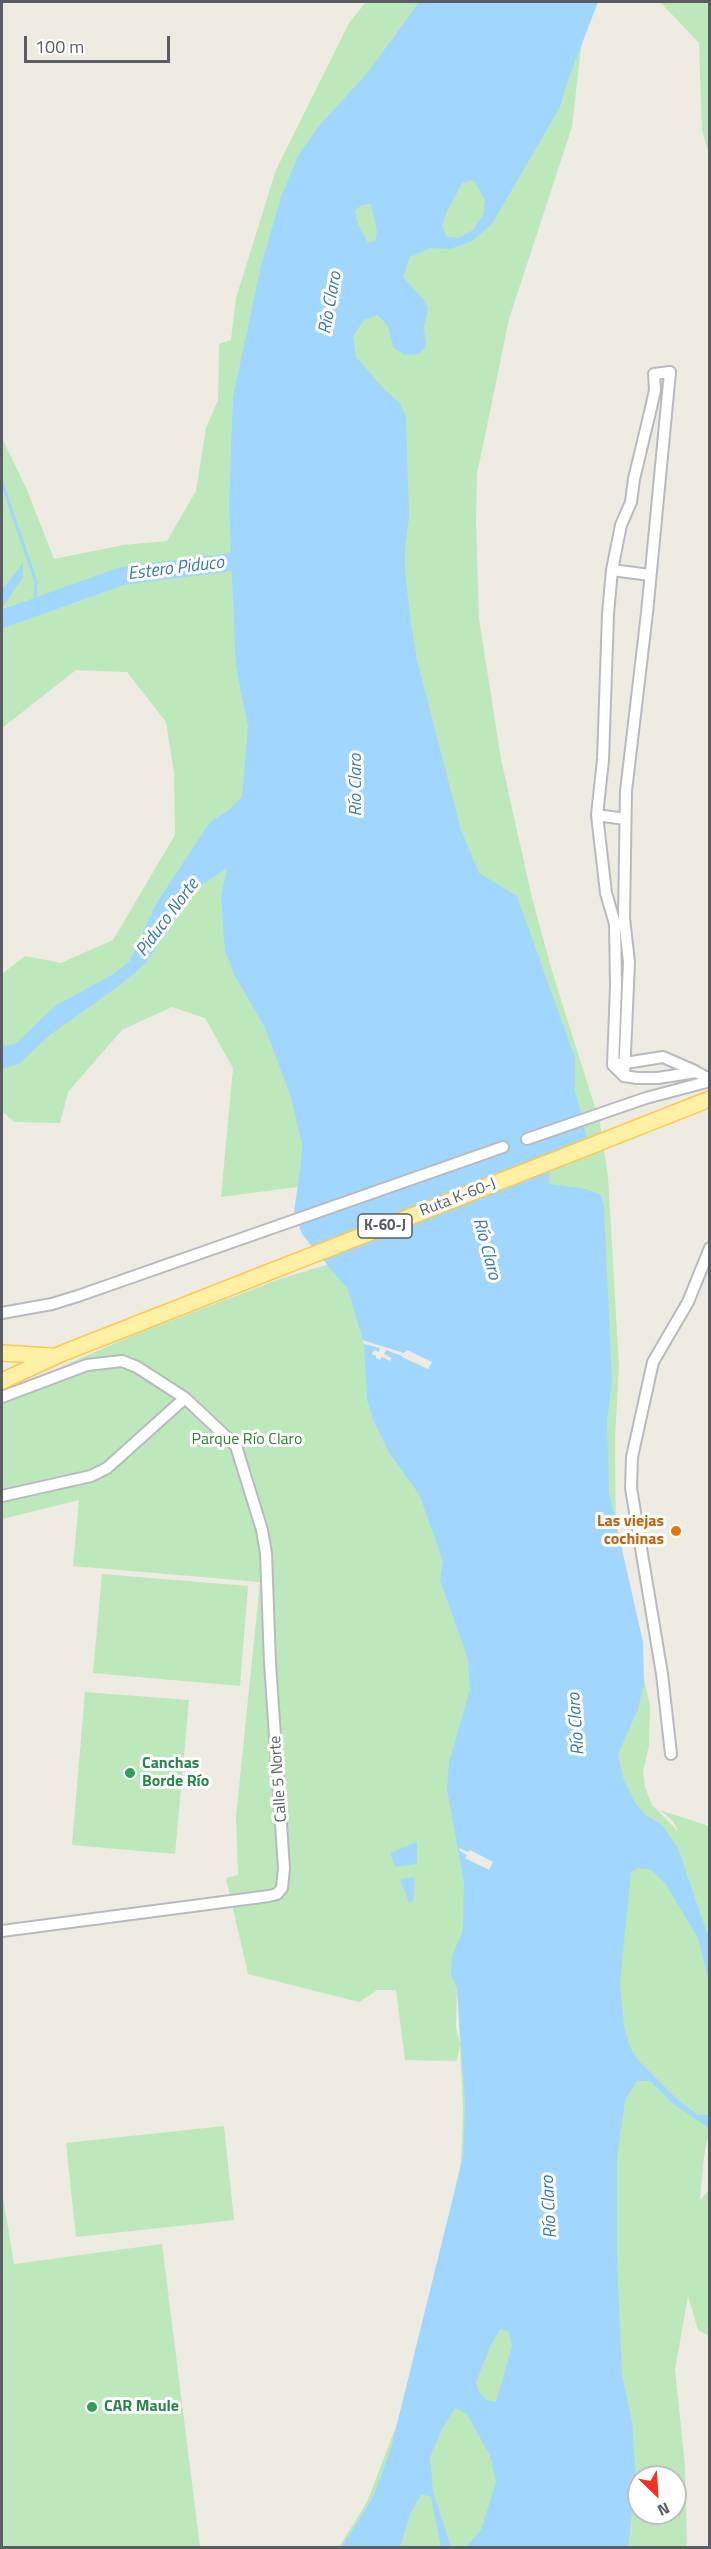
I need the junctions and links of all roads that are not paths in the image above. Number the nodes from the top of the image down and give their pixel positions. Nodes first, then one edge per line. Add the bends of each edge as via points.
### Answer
1 (612, 570) junction
2 (650, 574) junction
3 (597, 815) junction
4 (625, 819) junction
5 (625, 1064) junction
6 (613, 1065) junction
7 (696, 1072) junction
8 (624, 1076) junction
9 (710, 1080) edge
10 (703, 1102) edge
11 (527, 1139) dead end
12 (503, 1147) dead end
13 (710, 1248) edge
14 (2, 1313) edge
15 (68, 1351) junction
16 (2, 1353) edge
17 (2, 1381) edge
18 (2, 1397) edge
19 (190, 1401) junction
20 (2, 1496) edge
21 (671, 1754) dead end
22 (2, 1931) edge

1 - 2 street
1 - 2 street via 621,525 631,502 655,390 654,374 670,372
1 - 3 street via 604,751
2 - 4 street
3 - 4 street
3 - 6 street via 606,893 615,924
4 - 5 street via 624,918 629,962
5 - 6 street
5 - 7 street via 663,1057
5 - 8 street
6 - 8 street
7 - 8 street via 658,1078
7 - 9 street
9 - 11 street
10 - 15 main road, Ruta K-60-J / K-60-J
12 - 14 street via 52,1304
13 - 21 street via 688,1302 653,1362 632,1457 631,1488
15 - 16 main road, K-60-J via 50,1356
15 - 17 main road, K-60-J
18 - 19 street via 87,1365 122,1361
19 - 20 street via 107,1468 91,1476
19 - 22 street, Calle 5 Norte via 236,1446 262,1530 284,1860 282,1888 269,1896

